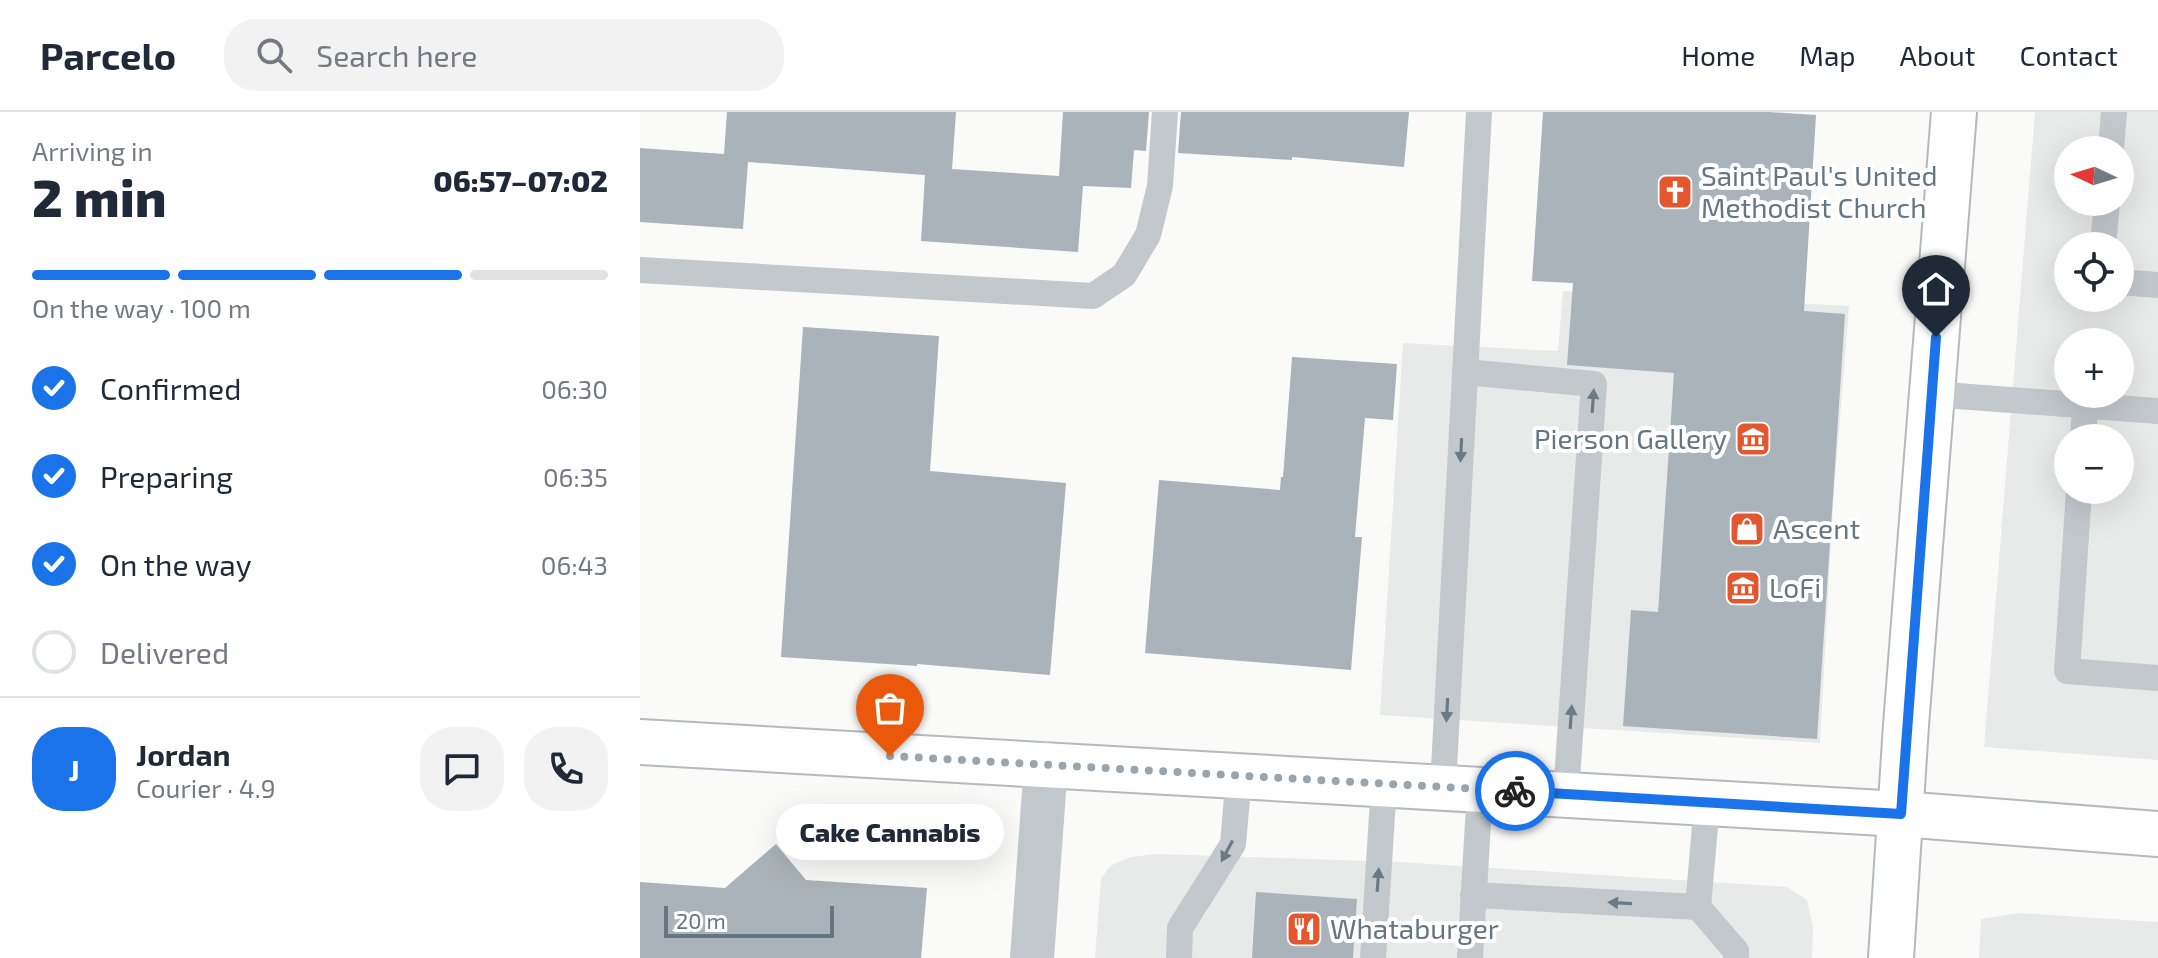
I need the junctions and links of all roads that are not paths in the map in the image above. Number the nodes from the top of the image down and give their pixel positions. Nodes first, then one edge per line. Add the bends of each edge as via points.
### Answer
1 (1165, 112) edge
2 (1479, 112) edge
3 (1954, 112) edge
4 (2114, 112) edge
5 (2112, 136) edge
6 (640, 270) edge
7 (2134, 283) edge
8 (2158, 285) edge
9 (1465, 372) junction
10 (1931, 394) junction
11 (2054, 404) edge
12 (2103, 408) edge
13 (2158, 411) edge
14 (2078, 504) edge
15 (2158, 678) edge
16 (640, 742) edge
17 (1046, 764) junction
18 (1239, 775) junction
19 (1384, 784) junction
20 (1462, 788) junction
21 (1566, 794) junction
22 (1707, 803) junction
23 (1901, 814) junction
24 (2158, 834) edge
25 (1473, 895) junction
26 (1698, 907) junction
27 (1032, 958) edge
28 (1179, 958) edge
29 (1373, 958) edge
30 (1470, 958) edge
31 (1736, 958) edge
32 (1891, 958) edge

1 - 6 lane via 1160,186 1148,235 1124,275 1093,296
2 - 9 lane
3 - 10 main road
4 - 5 lane
7 - 8 lane
9 -> 20 lane
21 -> 9 lane via 1594,384
10 - 11 lane
10 - 23 main road
12 - 13 lane
14 - 15 lane via 2067,671
16 - 17 main road
17 - 18 main road
17 - 27 street
18 - 19 main road
18 -> 28 lane via 1233,844 1180,928
19 - 20 main road
29 -> 19 lane
20 - 21 main road
20 - 25 lane
21 - 22 main road
22 - 23 main road
22 - 26 lane
23 - 24 main road
23 - 32 main road
26 -> 25 lane
25 - 30 lane
26 - 31 lane via 1736,951

